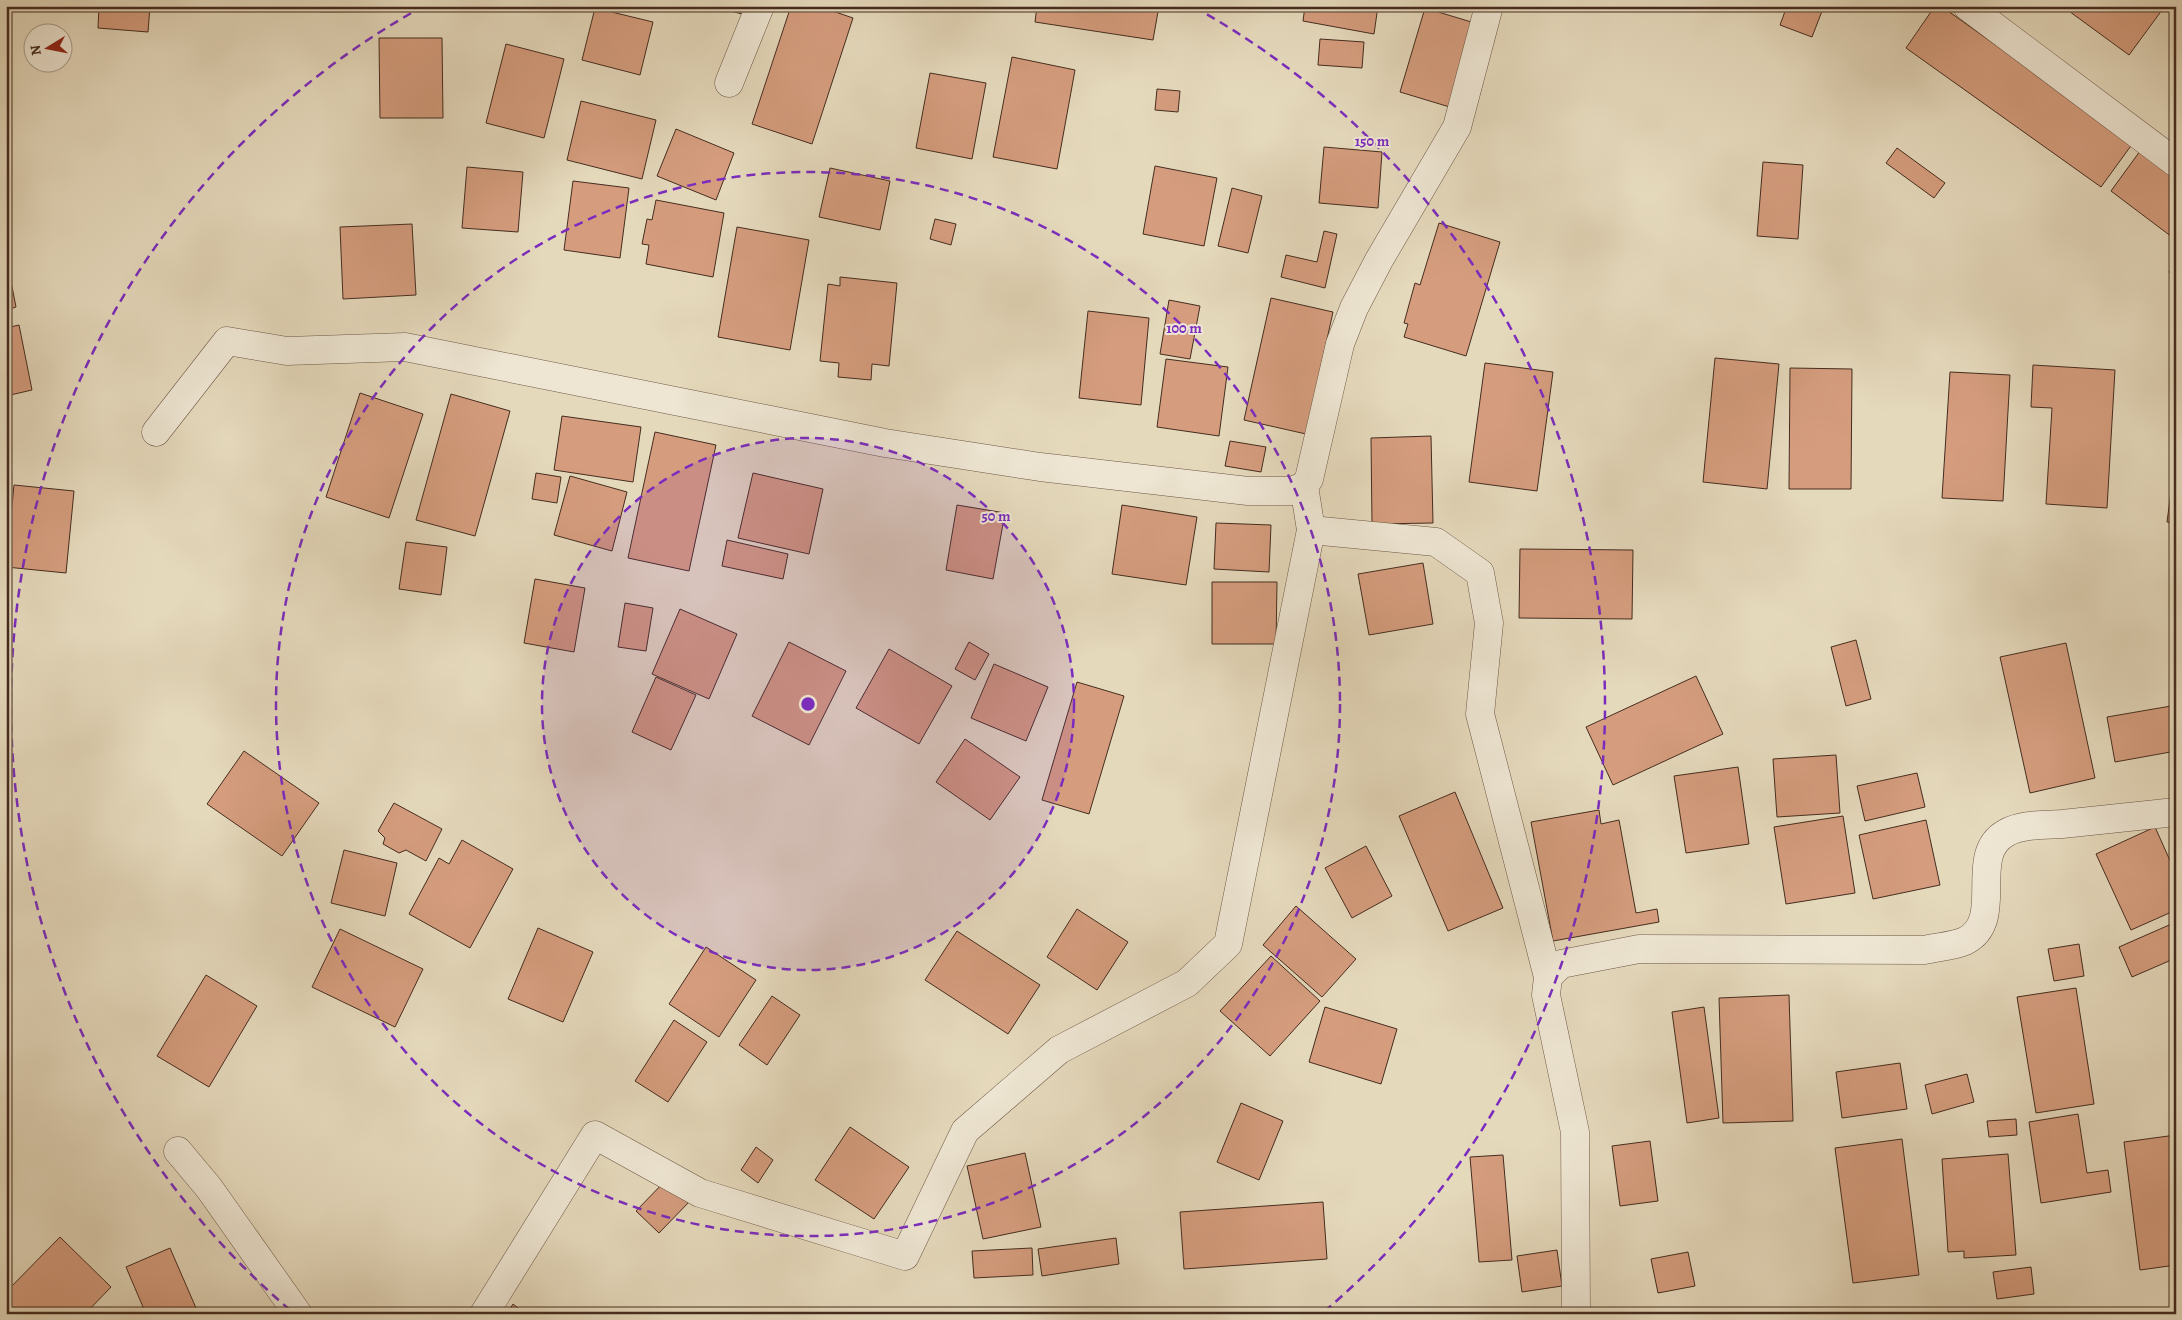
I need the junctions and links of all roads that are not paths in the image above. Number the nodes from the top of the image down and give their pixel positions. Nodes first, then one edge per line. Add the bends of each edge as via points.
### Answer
1 (760, 6) edge
2 (1490, 6) edge
3 (1975, 9) edge
4 (728, 83) dead end
5 (2176, 163) edge
6 (156, 432) dead end
7 (1304, 486) junction
8 (1311, 530) junction
9 (2176, 812) edge
10 (1548, 977) junction
11 (178, 1151) dead end
12 (298, 1314) edge
13 (484, 1314) edge
14 (1576, 1314) edge

1 - 4 street
2 - 7 street via 1457,127 1379,260 1340,344 1309,479
3 - 5 street
6 - 7 street via 227,341 287,351 405,347 895,445 1040,467 1248,491 1292,491
7 - 8 street
8 - 10 street via 1436,542 1480,573 1489,623 1480,714
8 - 13 street via 1228,944 1187,983 1059,1050 965,1131 905,1256 700,1194 595,1135
9 - 10 street via 2030,827 2006,833 1992,845 1986,867 1986,916 1978,930 1966,940 1924,950 1639,949 1561,964
10 - 14 street via 1546,995 1575,1132
11 - 12 street via 209,1188

